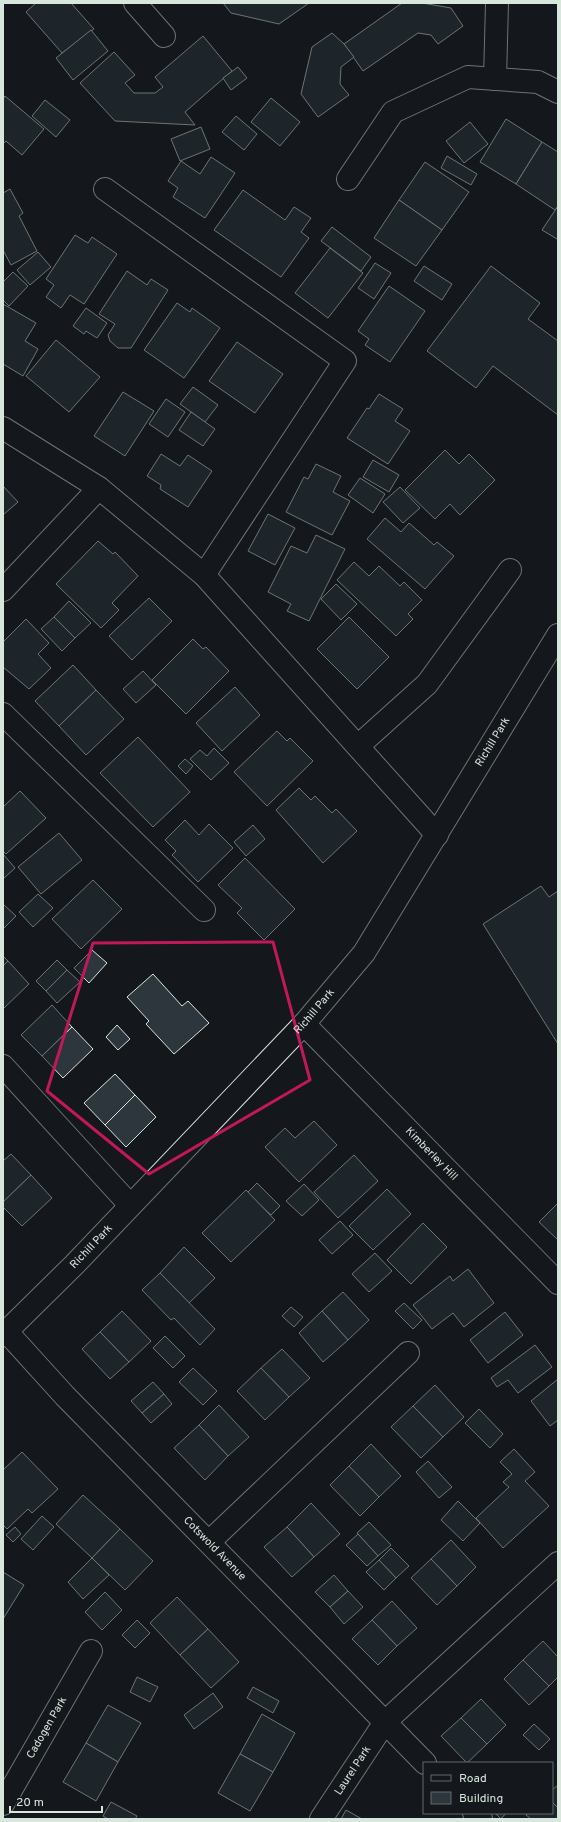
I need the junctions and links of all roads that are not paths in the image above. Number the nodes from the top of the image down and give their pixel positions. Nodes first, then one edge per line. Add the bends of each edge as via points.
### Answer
1 (135, 3) edge
2 (496, 3) edge
3 (164, 36) dead end
4 (495, 79) junction
5 (558, 92) edge
6 (348, 179) dead end
7 (105, 190) dead end
8 (3, 428) edge
9 (99, 488) junction
10 (510, 570) dead end
11 (204, 575) junction
12 (3, 590) edge
13 (558, 635) edge
14 (3, 714) edge
15 (358, 746) junction
16 (437, 834) junction
17 (204, 910) dead end
18 (304, 1024) junction
19 (3, 1066) edge
20 (130, 1205) junction
21 (558, 1283) edge
22 (5, 1334) edge
23 (408, 1353) dead end
24 (209, 1542) junction
25 (558, 1563) edge
26 (91, 1651) dead end
27 (385, 1722) junction
28 (424, 1762) edge
29 (3, 1804) edge
30 (321, 1819) edge

1 - 3 street
2 - 4 street
4 - 5 street via 538,82
4 - 6 street via 468,77 393,112
7 - 11 street via 345,361
8 - 9 street
9 - 11 street
9 - 12 street
10 - 15 street via 427,684
11 - 15 street
13 - 16 street, Richill Park
14 - 17 street
15 - 16 street
16 - 18 street, Richill Park via 364,953
18 - 20 street, Richill Park
18 - 21 street, Kimberley Hill
19 - 20 street
20 - 22 street, Richill Park
22 - 24 street, Cotswold Avenue
23 - 24 street
24 - 27 street, Cotswold Avenue
25 - 27 street, Laurel Park
26 - 29 street, Cadogen Park
27 - 28 street, Cotswold Avenue
27 - 30 street, Laurel Park

